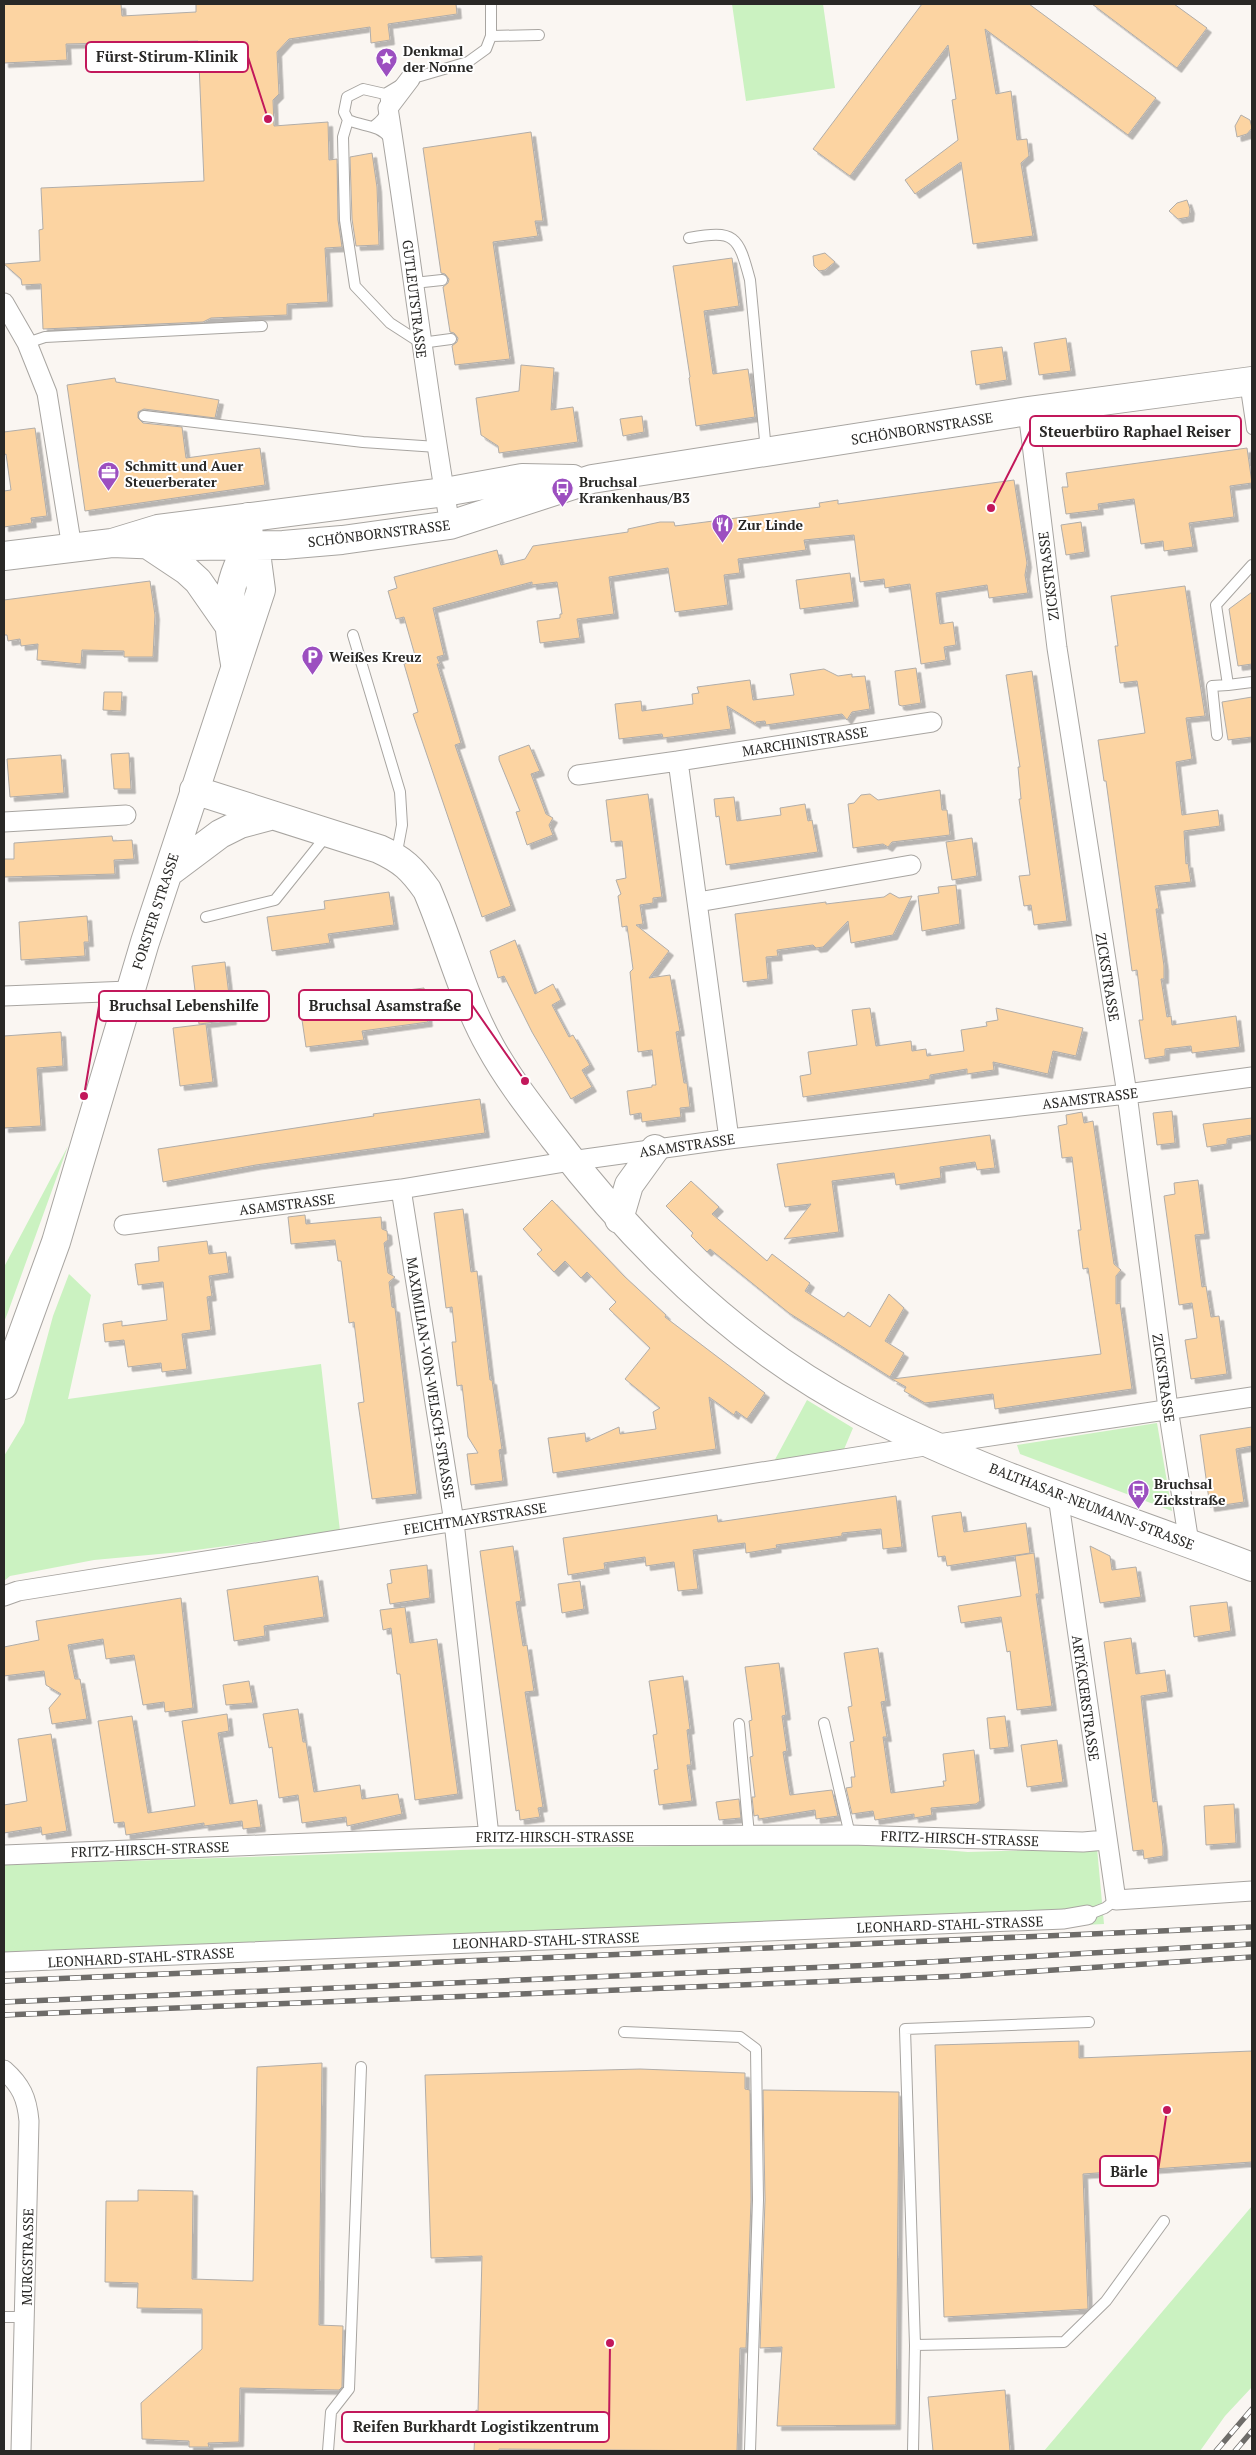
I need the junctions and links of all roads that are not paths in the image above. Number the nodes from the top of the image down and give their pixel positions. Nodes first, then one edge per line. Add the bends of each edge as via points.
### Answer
1 (491, 4) edge
2 (539, 35) dead end
3 (491, 36) junction
4 (410, 79) joint
5 (387, 101) junction
6 (348, 120) junction
7 (374, 126) junction
8 (394, 144) junction
9 (689, 238) dead end
10 (442, 280) dead end
11 (414, 283) junction
12 (4, 303) edge
13 (262, 326) dead end
14 (451, 339) dead end
15 (27, 343) junction
16 (421, 343) junction
17 (1249, 381) edge
18 (1028, 411) junction
19 (144, 416) dead end
20 (1252, 429) edge
21 (437, 447) junction
22 (766, 452) junction
23 (592, 479) junction
24 (444, 492) junction
25 (248, 517) junction
26 (450, 525) junction
27 (112, 543) junction
28 (250, 545) junction
29 (150, 546) junction
30 (72, 548) junction
31 (4, 556) edge
32 (1252, 565) edge
33 (228, 624) junction
34 (353, 636) dead end
35 (235, 665) junction
36 (1252, 682) edge
37 (1228, 684) junction
38 (932, 722) dead end
39 (1217, 736) dead end
40 (678, 761) junction
41 (578, 775) dead end
42 (194, 790) junction
43 (126, 815) dead end
44 (270, 816) junction
45 (4, 822) edge
46 (328, 833) junction
47 (396, 857) junction
48 (911, 866) dead end
49 (168, 873) junction
50 (698, 902) junction
51 (206, 917) dead end
52 (130, 990) junction
53 (4, 996) edge
54 (1252, 1077) edge
55 (1127, 1094) junction
56 (729, 1139) junction
57 (655, 1149) junction
58 (571, 1161) junction
59 (401, 1189) junction
60 (619, 1218) junction
61 (124, 1225) dead end
62 (4, 1385) edge
63 (1252, 1397) edge
64 (1168, 1408) junction
65 (931, 1445) junction
66 (1058, 1496) junction
67 (454, 1522) junction
68 (1189, 1543) junction
69 (1252, 1567) edge
70 (11, 1594) edge
71 (824, 1723) dead end
72 (738, 1724) dead end
73 (850, 1834) junction
74 (749, 1835) junction
75 (489, 1836) junction
76 (1106, 1840) junction
77 (4, 1856) edge
78 (1252, 1891) edge
79 (1116, 1900) junction
80 (1087, 1915) joint
81 (4, 1962) edge
82 (1089, 2022) dead end
83 (624, 2032) dead end
84 (361, 2067) dead end
85 (4, 2070) edge
86 (1164, 2221) dead end
87 (4, 2316) edge
88 (26, 2317) junction
89 (915, 2346) junction
90 (21, 2451) edge
91 (328, 2451) edge
92 (750, 2451) edge
93 (913, 2451) edge

1 - 3 lane
2 - 3 lane
3 - 4 lane via 486,49 468,62
4 - 5 street
5 - 6 lane via 363,89 348,97 344,112
5 - 7 lane via 383,120
5 - 8 street, GUTLEUTSTRASSE
6 - 7 lane
6 - 16 lane via 343,137 345,220 355,286 390,324
7 - 8 lane via 385,131
8 - 11 street, GUTLEUTSTRASSE
9 - 22 lane via 719,233 732,238 743,254 750,280
10 - 11 lane
11 - 16 street, GUTLEUTSTRASSE
12 - 15 street
13 - 15 lane via 46,336
14 - 16 lane
15 - 30 street via 47,393
16 - 21 street, GUTLEUTSTRASSE
17 - 18 street, SCHÖNBORNSTRASSE
17 - 20 lane
18 - 22 street, SCHÖNBORNSTRASSE
18 - 55 street, ZICKSTRASSE via 1057,648
19 - 21 lane via 363,442
21 - 24 street, GUTLEUTSTRASSE
22 - 23 street, SCHÖNBORNSTRASSE
23 - 24 street, SCHÖNBORNSTRASSE via 522,478
23 - 26 street, SCHÖNBORNSTRASSE
24 - 25 street, SCHÖNBORNSTRASSE
24 - 26 street, GUTLEUTSTRASSE
25 - 27 street, SCHÖNBORNSTRASSE via 158,529
25 - 28 street, FORSTER STRASSE
26 - 28 street, SCHÖNBORNSTRASSE via 342,540
27 - 29 street, SCHÖNBORNSTRASSE
27 - 30 street
28 - 29 street, SCHÖNBORNSTRASSE
28 - 33 street, FORSTER STRASSE via 231,580
28 - 35 street, FORSTER STRASSE via 257,560 261,590
29 - 33 street via 186,570
30 - 31 street
32 - 37 lane via 1216,605
33 - 35 street, FORSTER STRASSE
34 - 47 lane via 400,792 402,825
35 - 42 street, FORSTER STRASSE
36 - 37 lane
37 - 39 lane via 1212,686
38 - 40 street, MARCHINISTRASSE
40 - 41 street, MARCHINISTRASSE
40 - 50 street
42 - 44 street, BALTHASAR-NEUMANN-STRASSE
42 - 49 street, FORSTER STRASSE
43 - 45 street
44 - 46 street, BALTHASAR-NEUMANN-STRASSE
44 - 49 street via 240,824 220,834
46 - 47 street, BALTHASAR-NEUMANN-STRASSE
46 - 51 lane via 275,900
47 - 58 street, BALTHASAR-NEUMANN-STRASSE via 412,868 427,890 489,1045 515,1087
48 - 50 street
49 - 52 street, FORSTER STRASSE
50 - 56 street
52 - 53 street
52 - 62 street, FORSTER STRASSE via 56,1242
54 - 55 street, ASAMSTRASSE
55 - 56 street, ASAMSTRASSE
55 - 64 street, ZICKSTRASSE
56 - 57 street, ASAMSTRASSE
57 - 58 street, ASAMSTRASSE
57 - 60 street via 629,1185
58 - 59 street, ASAMSTRASSE
58 - 60 street, BALTHASAR-NEUMANN-STRASSE
59 - 61 street, ASAMSTRASSE
59 - 67 street, MAXIMILIAN-VON-WELSCH-STRASSE
60 - 65 street, BALTHASAR-NEUMANN-STRASSE via 683,1282 756,1343 860,1410
63 - 64 street
64 - 65 street
64 - 68 street, ZICKSTRASSE
65 - 66 street, BALTHASAR-NEUMANN-STRASSE
65 - 67 street, FEICHTMAYRSTRASSE
66 - 68 street, BALTHASAR-NEUMANN-STRASSE
66 - 76 street, ARTÄCKERSTRASSE
67 - 70 street, FEICHTMAYRSTRASSE
67 - 75 street, MAXIMILIAN-VON-WELSCH-STRASSE
68 - 69 street, BALTHASAR-NEUMANN-STRASSE
71 - 73 lane
72 - 74 lane
73 - 74 street, FRITZ-HIRSCH-STRASSE
73 - 76 street, FRITZ-HIRSCH-STRASSE via 1083,1842
74 - 75 street, FRITZ-HIRSCH-STRASSE
75 - 77 street, FRITZ-HIRSCH-STRASSE
76 - 79 street, ARTÄCKERSTRASSE
78 - 79 street
79 - 80 lane
80 - 81 street, LEONHARD-STAHL-STRASSE via 1064,1919
82 - 89 lane via 905,2029
83 - 92 lane via 740,2037 756,2048 758,2200
84 - 91 lane via 349,2389 331,2412
85 - 88 street, MURGSTRASSE via 23,2091 30,2120
86 - 89 lane via 1106,2302 1064,2342
87 - 88 lane
88 - 90 street, MURGSTRASSE
89 - 93 lane

